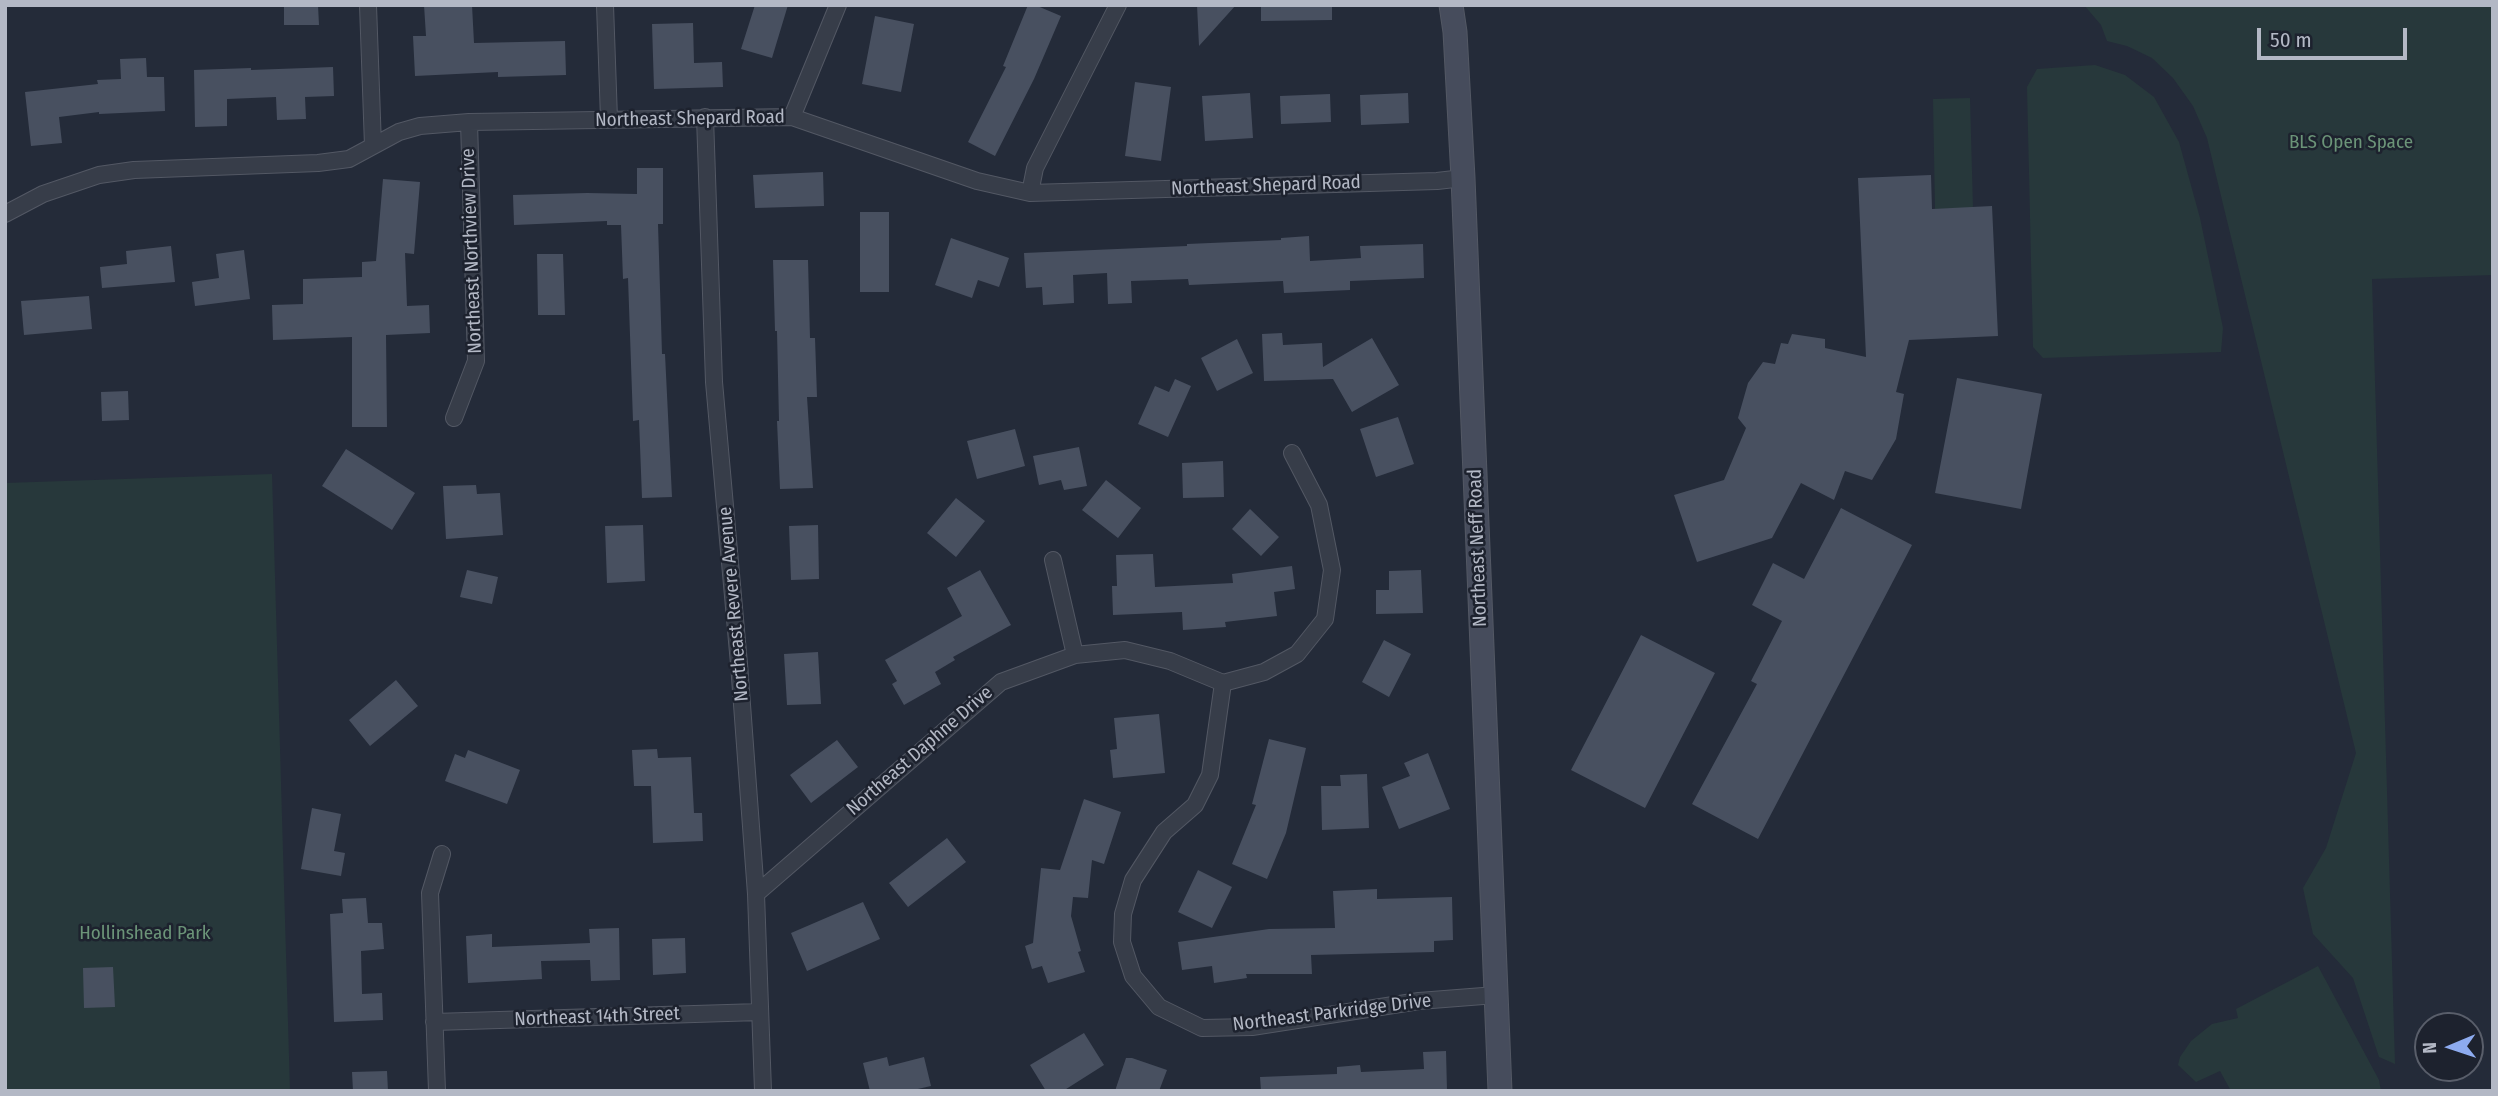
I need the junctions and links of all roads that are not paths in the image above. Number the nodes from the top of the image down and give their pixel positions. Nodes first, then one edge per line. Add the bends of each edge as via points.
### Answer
1 (368, 5) edge
2 (605, 5) edge
3 (838, 5) edge
4 (1118, 5) edge
5 (1451, 5) edge
6 (705, 117) junction
7 (792, 117) junction
8 (609, 119) junction
9 (468, 122) junction
10 (373, 146) junction
11 (1463, 178) junction
12 (1030, 193) junction
13 (5, 214) edge
14 (454, 418) dead end
15 (1292, 453) dead end
16 (1053, 561) dead end
17 (1076, 655) junction
18 (1223, 683) junction
19 (442, 854) dead end
20 (756, 894) junction
21 (1496, 995) junction
22 (760, 1012) junction
23 (434, 1022) junction
24 (436, 1091) edge
25 (763, 1091) edge
26 (1500, 1091) edge

1 - 10 street
2 - 8 street
3 - 7 street
4 - 12 street via 1035,168
5 - 11 main road, Northeast Neff Road
6 - 7 street, Northeast Shepard Road
6 - 8 street, Northeast Shepard Road
6 - 20 street, Northeast Revere Avenue via 714,382
7 - 12 street, Northeast Shepard Road via 977,181
8 - 9 street, Northeast Shepard Road
9 - 10 street, Northeast Shepard Road via 420,126
9 - 14 street, Northeast Northview Drive via 476,361
10 - 13 street, Northeast Shepard Road via 349,159 318,163 99,175 43,194
11 - 12 street, Northeast Shepard Road
11 - 21 main road, Northeast Neff Road
15 - 18 street via 1319,505 1332,570 1325,620 1297,654 1264,672
16 - 17 street
17 - 18 street, Northeast Daphne Drive via 1125,650 1170,661
17 - 20 street, Northeast Daphne Drive via 1001,682
18 - 21 street, Northeast Parkridge Drive via 1210,775 1195,806 1164,832 1133,880 1123,914 1122,942 1133,976 1159,1007 1202,1028 1252,1027 1419,1001
19 - 23 street via 430,893
20 - 22 street, Northeast Revere Avenue
21 - 26 main road, Northeast Neff Road
22 - 23 street, Northeast 14th Street
22 - 25 street, Northeast Revere Avenue
23 - 24 street

